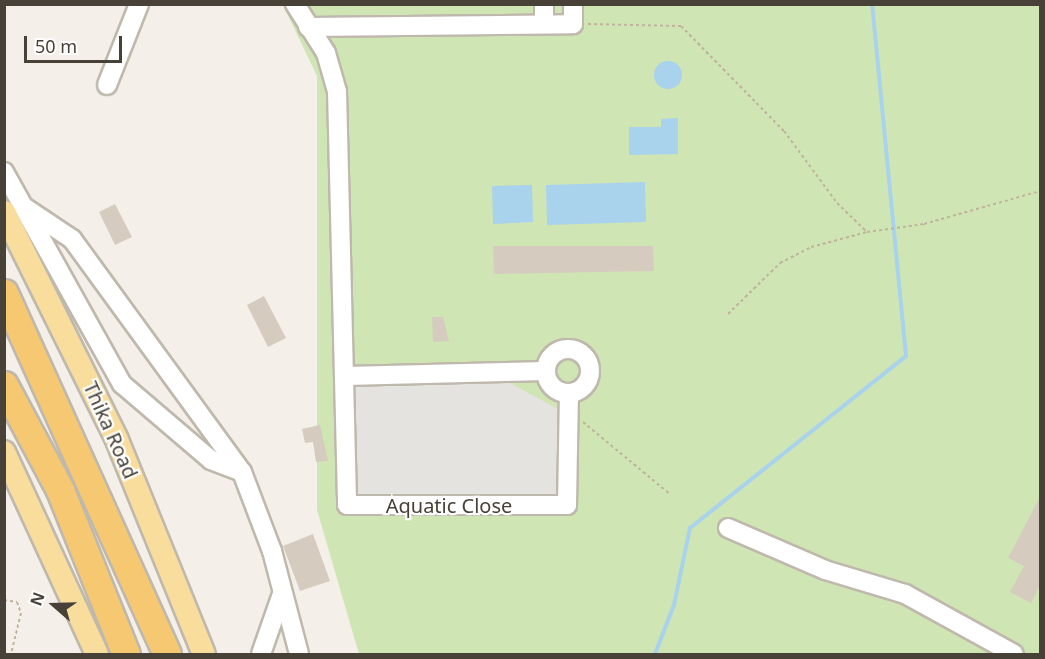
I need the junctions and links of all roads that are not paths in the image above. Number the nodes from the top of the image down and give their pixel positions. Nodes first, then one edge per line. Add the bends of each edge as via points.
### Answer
1 (140, 4) edge
2 (295, 4) edge
3 (543, 4) edge
4 (573, 4) edge
5 (544, 24) junction
6 (308, 27) junction
7 (107, 85) dead end
8 (4, 172) edge
9 (13, 209) edge
10 (4, 292) edge
11 (546, 371) junction
12 (345, 376) junction
13 (4, 385) edge
14 (569, 393) junction
15 (4, 452) edge
16 (242, 472) junction
17 (728, 528) dead end
18 (282, 594) junction
19 (97, 654) edge
20 (126, 654) edge
21 (167, 654) edge
22 (204, 654) edge
23 (261, 654) edge
24 (299, 654) edge
25 (1014, 654) edge

1 - 7 street
2 - 6 street, Aquatic Close
3 - 5 street
4 - 5 street via 573,24
5 - 6 street
6 - 12 street, Aquatic Close via 326,53 337,91
8 - 9 street
9 - 16 street via 72,238
9 - 16 street via 122,384 211,460
9 - 22 main road, Thika Road via 117,440
10 - 21 highway, Thika Road
11 - 12 street
11 - 14 street via 552,387
11 - 14 street via 558,350 580,352 589,364 588,379
12 - 14 street, Aquatic Close via 347,505 567,505
13 - 20 highway via 60,490
15 - 19 main road
16 - 18 street via 272,551
17 - 25 street via 825,570 905,594
18 - 23 street
18 - 24 street

